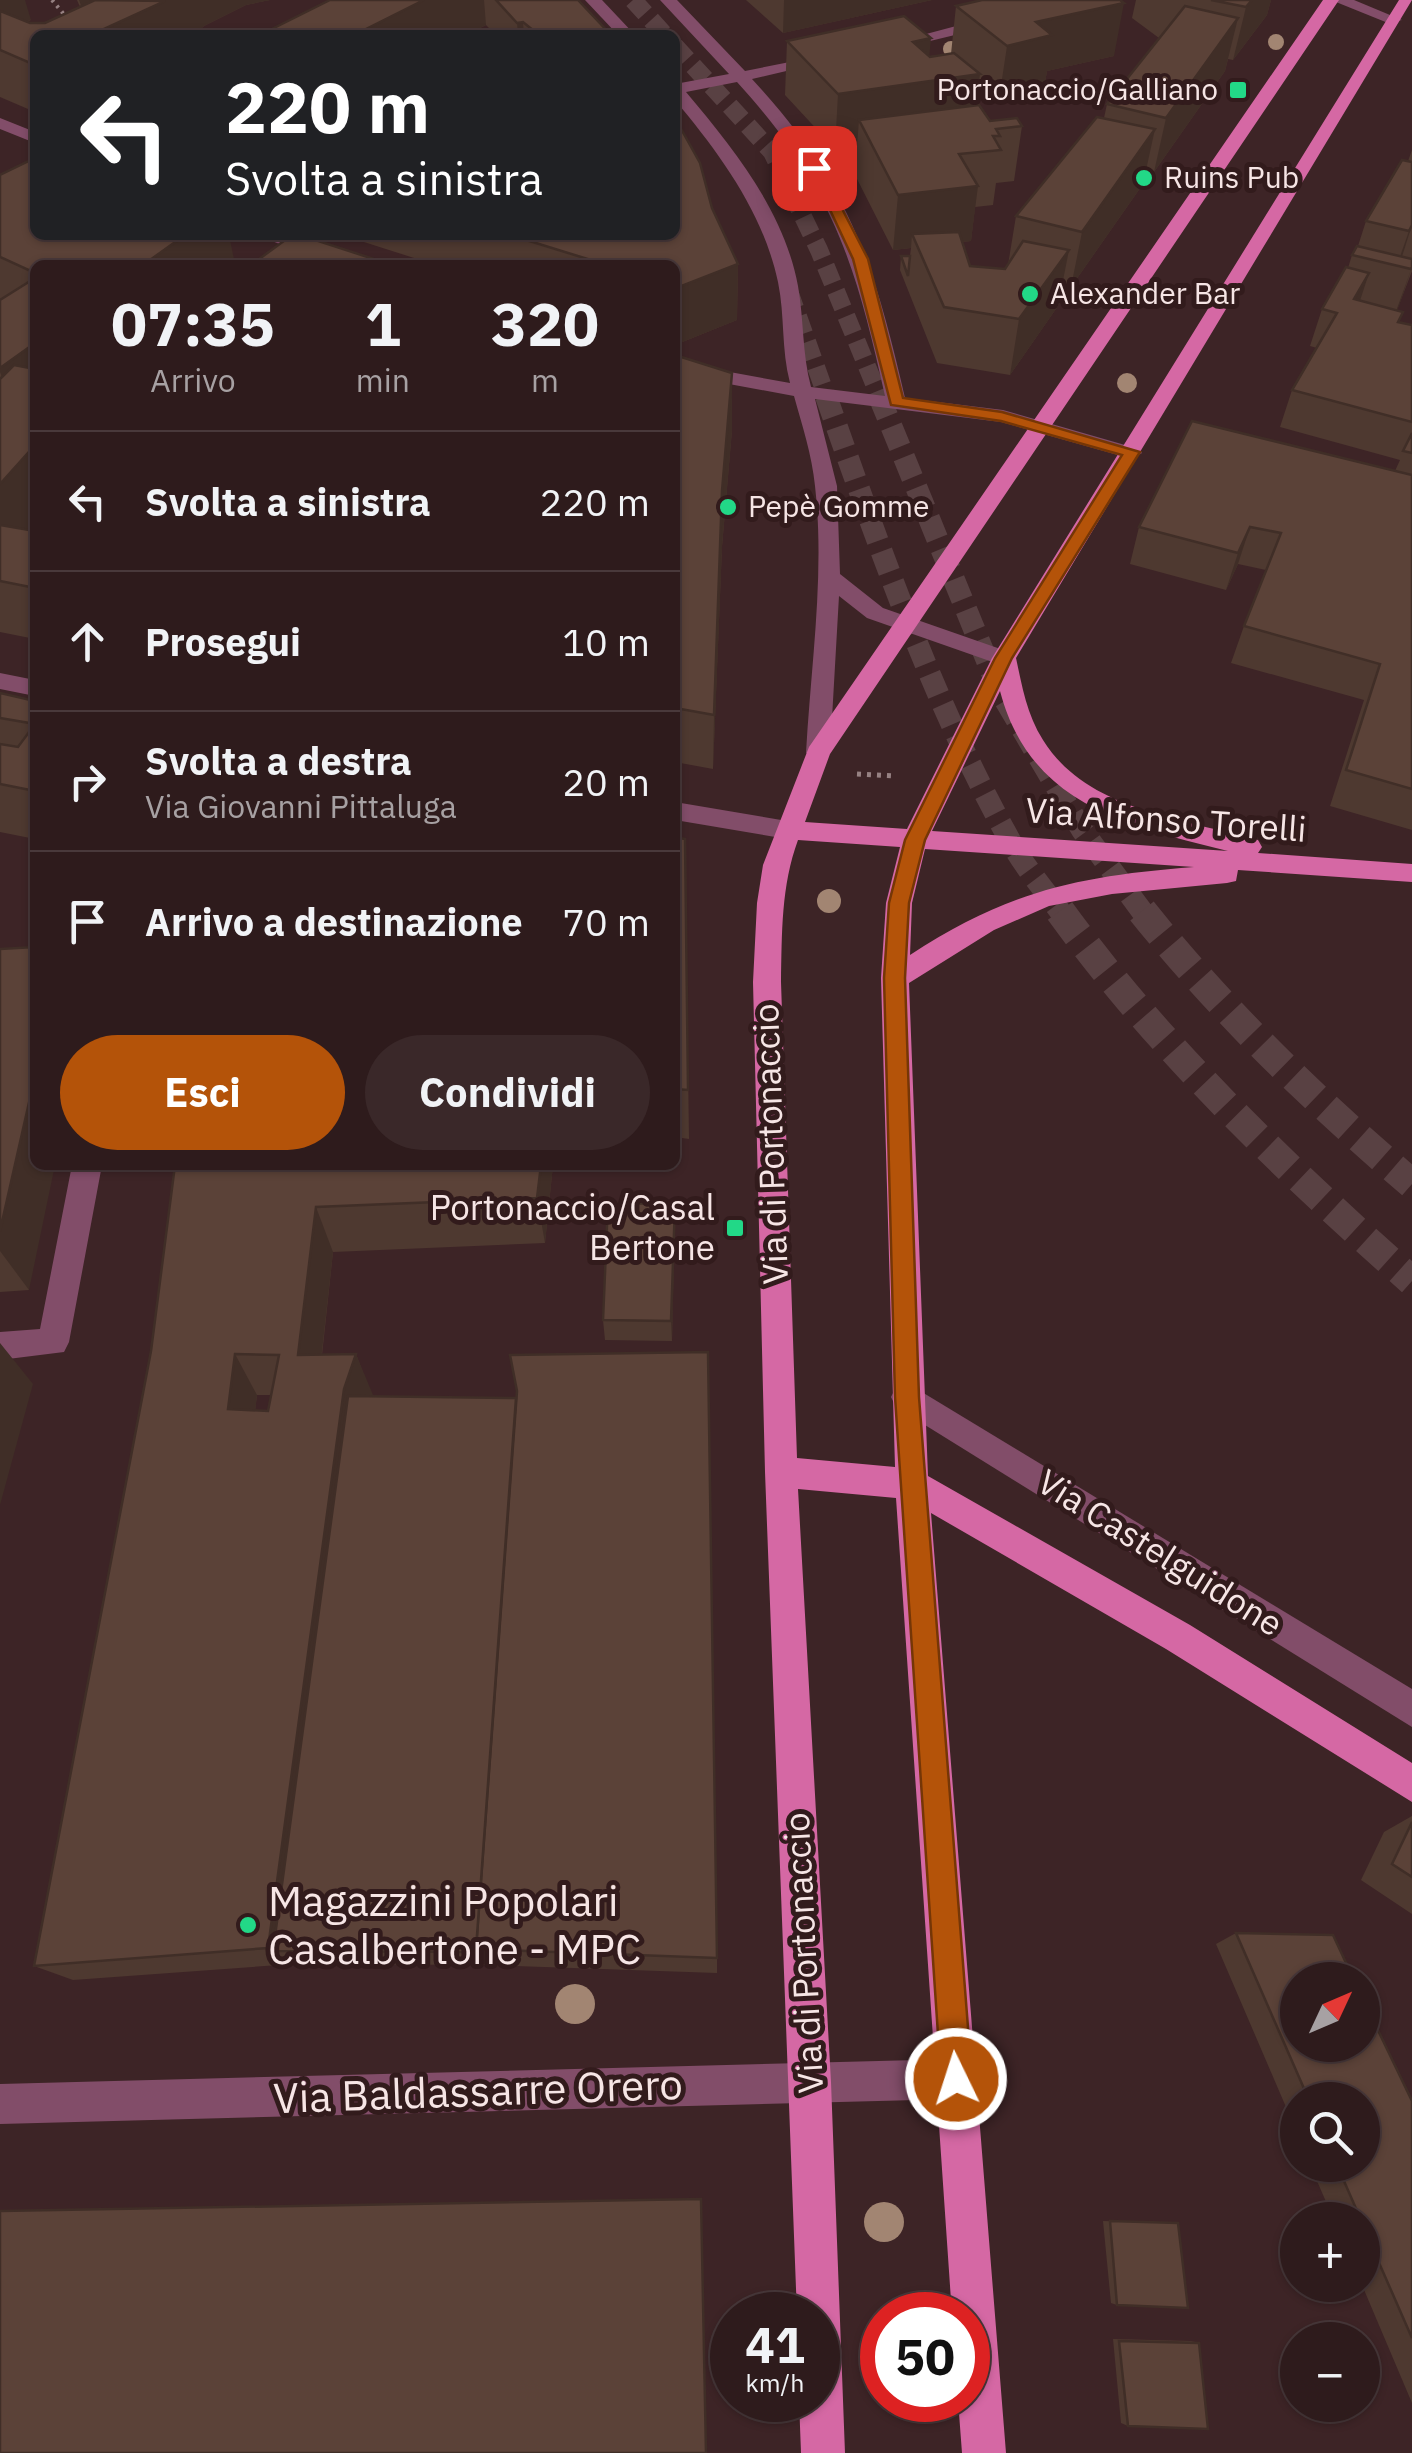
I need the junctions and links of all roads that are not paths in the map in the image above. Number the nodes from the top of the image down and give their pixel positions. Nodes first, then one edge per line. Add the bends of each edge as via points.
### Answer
1 (593, 0) edge
2 (668, 0) edge
3 (1331, 0) edge
4 (1339, 0) edge
5 (1407, 0) edge
6 (1009, 18) edge
7 (1394, 20) junction
8 (622, 30) edge
9 (874, 49) edge
10 (836, 58) edge
11 (744, 78) junction
12 (680, 88) edge
13 (680, 95) edge
14 (0, 122) edge
15 (30, 136) edge
16 (280, 240) edge
17 (336, 260) edge
18 (680, 369) edge
19 (805, 392) junction
20 (896, 401) junction
21 (1039, 425) junction
22 (1132, 452) junction
23 (826, 574) junction
24 (906, 625) junction
25 (1004, 658) junction
26 (0, 681) edge
27 (30, 687) edge
28 (818, 753) junction
29 (680, 813) edge
30 (787, 830) junction
31 (915, 840) junction
32 (1315, 865) junction
33 (1412, 873) edge
34 (895, 978) junction
35 (87, 1170) edge
36 (0, 1346) edge
37 (907, 1397) junction
38 (781, 1472) junction
39 (912, 1484) junction
40 (1412, 1709) edge
41 (1412, 1784) edge
42 (956, 2079) junction
43 (811, 2082) junction
44 (0, 2104) edge
45 (823, 2453) edge
46 (984, 2453) edge

1 - 8 street
2 - 11 street
3 - 21 main road, Via di Portonaccio
4 - 7 street
5 - 7 main road
6 - 9 street
7 - 22 main road
10 - 11 street
11 - 12 street
11 - 20 street via 788,128 848,228 866,274
13 - 19 street via 734,160 765,217 786,278 792,351
14 - 15 street
16 - 17 street
18 - 19 street
19 - 20 street
19 - 23 street via 826,484
20 - 21 street
21 - 22 street
21 - 24 main road, Via di Portonaccio
22 - 25 main road
23 - 24 street via 875,613
23 - 28 street
24 - 25 street
24 - 28 main road, Via di Portonaccio
25 - 31 main road
25 - 32 main road via 1014,701 1038,752 1089,795
26 - 27 street
28 - 30 main road, Via di Portonaccio
29 - 30 street
30 - 31 main road, Via Alfonso Torelli
30 - 38 main road, Via di Portonaccio via 770,903 767,982
31 - 32 main road, Via Alfonso Torelli
31 - 34 main road via 899,903
32 - 33 main road, Via Alfonso Torelli
32 - 34 main road via 1060,893 986,921
34 - 37 main road
35 - 36 street via 54,1342
37 - 39 main road
37 - 40 street, Via Castelguidone
38 - 39 main road
38 - 43 main road, Via di Portonaccio
39 - 41 main road via 1178,1637
39 - 42 main road
42 - 43 street, Via Baldassarre Orero
42 - 46 main road
43 - 44 street, Via Baldassarre Orero
43 - 45 main road, Via di Portonaccio

